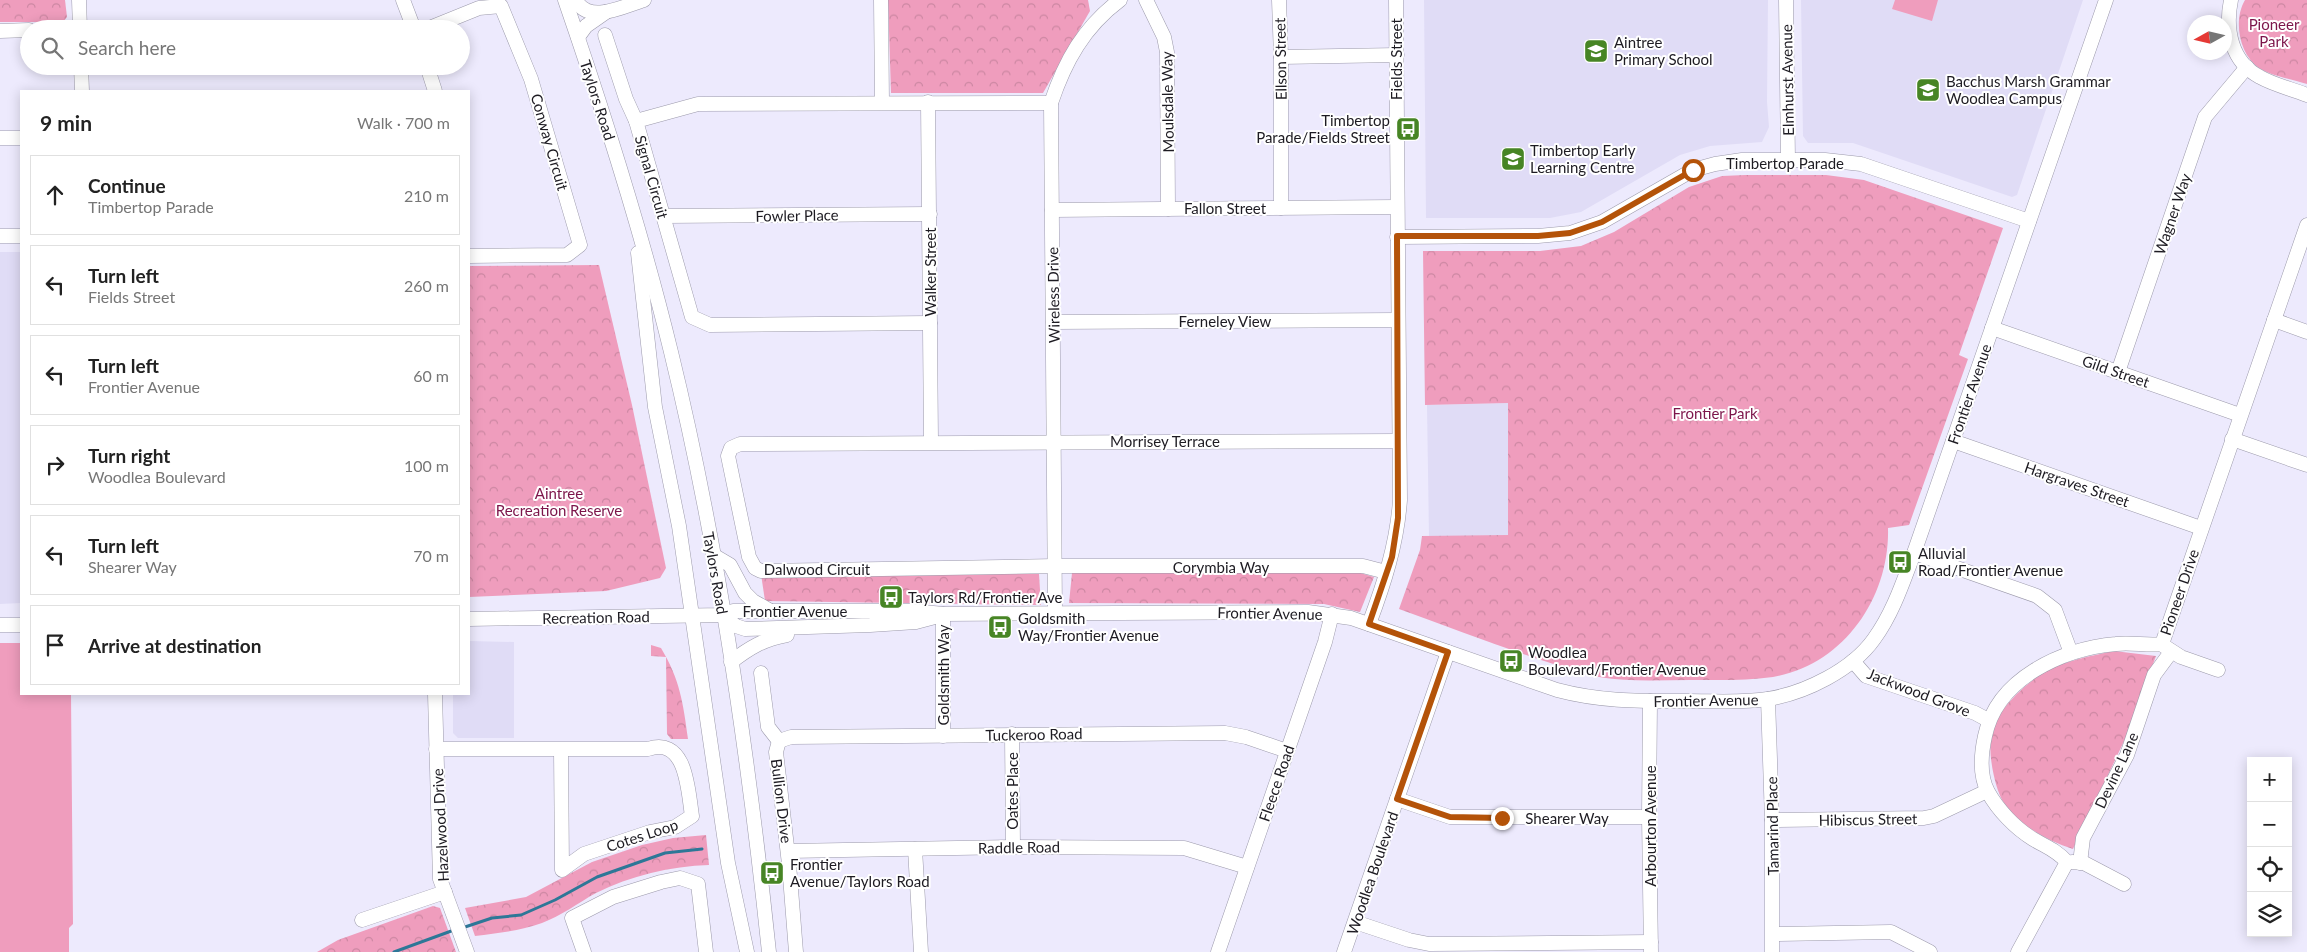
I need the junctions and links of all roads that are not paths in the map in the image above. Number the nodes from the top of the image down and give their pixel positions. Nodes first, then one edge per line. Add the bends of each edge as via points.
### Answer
1 (79, 0) edge
2 (403, 0) edge
3 (565, 0) edge
4 (576, 0) edge
5 (644, 0) edge
6 (881, 0) edge
7 (1146, 0) edge
8 (1279, 0) edge
9 (1396, 0) edge
10 (1786, 0) edge
11 (2106, 0) edge
12 (2231, 0) edge
13 (1114, 2) edge
14 (607, 11) junction
15 (80, 20) edge
16 (411, 20) edge
17 (449, 20) edge
18 (20, 30) edge
19 (0, 31) edge
20 (605, 35) dead end
21 (578, 37) junction
22 (1397, 54) junction
23 (1281, 57) junction
24 (2247, 67) junction
25 (81, 75) edge
26 (430, 75) edge
27 (82, 90) edge
28 (435, 90) edge
29 (2307, 95) edge
30 (882, 102) junction
31 (928, 102) junction
32 (1051, 103) junction
33 (636, 121) junction
34 (0, 138) edge
35 (20, 138) edge
36 (1788, 160) junction
37 (631, 200) junction
38 (1168, 208) junction
39 (1281, 208) junction
40 (1397, 208) junction
41 (1052, 210) junction
42 (930, 214) junction
43 (664, 216) junction
44 (2029, 221) junction
45 (2307, 225) edge
46 (0, 236) edge
47 (20, 236) edge
48 (1397, 236) junction
49 (470, 256) edge
50 (1397, 320) junction
51 (2274, 320) junction
52 (1053, 322) junction
53 (930, 323) junction
54 (1992, 328) junction
55 (2307, 332) edge
56 (2118, 372) junction
57 (2240, 415) junction
58 (2232, 439) junction
59 (1054, 441) junction
60 (1399, 441) junction
61 (1953, 441) junction
62 (931, 442) junction
63 (2307, 465) edge
64 (2201, 528) junction
65 (1914, 553) junction
66 (713, 555) junction
67 (1055, 566) junction
68 (1386, 572) junction
69 (770, 611) junction
70 (1056, 613) junction
71 (943, 614) junction
72 (1332, 614) junction
73 (723, 615) junction
74 (693, 616) junction
75 (470, 619) edge
76 (1369, 624) junction
77 (0, 625) edge
78 (20, 625) edge
79 (824, 628) junction
80 (2166, 648) junction
81 (1448, 652) junction
82 (2070, 653) junction
83 (1853, 661) junction
84 (731, 662) junction
85 (2218, 670) dead end
86 (761, 673) dead end
87 (435, 695) edge
88 (1768, 699) junction
89 (1650, 701) junction
90 (1988, 720) junction
91 (1012, 734) junction
92 (943, 736) junction
93 (779, 741) junction
94 (436, 749) junction
95 (561, 749) junction
96 (1287, 751) junction
97 (1987, 791) junction
98 (1397, 799) junction
99 (1649, 817) junction
100 (1772, 820) junction
101 (1013, 847) junction
102 (915, 849) junction
103 (788, 851) junction
104 (2074, 862) junction
105 (1247, 867) junction
106 (2124, 884) dead end
107 (445, 892) junction
108 (362, 920) dead end
109 (1355, 922) junction
110 (1773, 934) junction
111 (465, 947) edge
112 (1651, 947) edge
113 (584, 952) edge
114 (706, 952) edge
115 (747, 952) edge
116 (769, 952) edge
117 (796, 952) edge
118 (921, 952) edge
119 (1218, 952) edge
120 (1344, 952) edge
121 (1772, 952) edge
122 (1930, 952) edge
123 (2018, 952) edge

1 - 15 street
2 - 16 street
3 - 21 street, Taylors Road
4 - 14 street via 584,11
5 - 14 street
6 - 30 street
7 - 38 street, Moulsdale Way via 1164,37 1167,52
8 - 23 street, Ellson Street
9 - 22 street, Fields Street
10 - 36 street, Elmhurst Avenue
11 - 44 street, Frontier Avenue
12 - 24 street via 2227,15 2231,44
13 - 32 street, Wireless Drive via 1077,46 1062,71
14 - 21 street via 592,21
17 - 49 street, Conway Circuit via 479,8 501,6 531,79 580,245 567,255
18 - 19 street
20 - 33 street
21 - 37 street, Taylors Road
22 - 23 street
22 - 40 street, Fields Street
23 - 39 street, Ellson Street
24 - 29 street via 2260,77
24 - 56 street, Wagner Way via 2205,117
25 - 27 street
26 - 28 street
30 - 31 street, Signal Circuit
30 - 33 street, Signal Circuit via 698,104
31 - 32 street, Signal Circuit
31 - 42 street, Walker Street
32 - 41 street, Wireless Drive
33 - 43 street, Signal Circuit
34 - 35 street
36 - 44 street, Timbertop Parade via 1861,164
36 - 48 street, Timbertop Parade via 1742,160 1705,166 1673,180 1602,222 1570,233
37 - 66 street, Taylors Road via 671,354
37 - 74 street, Taylors Road via 655,407
38 - 39 street, Fallon Street
38 - 41 street, Fallon Street
39 - 40 street, Fallon Street
40 - 48 street, Fields Street
41 - 52 street, Wireless Drive
42 - 43 street, Fowler Place
42 - 53 street, Walker Street
43 - 53 street, Signal Circuit via 692,317 704,322
44 - 54 street, Frontier Avenue
45 - 51 street, Pioneer Drive
46 - 47 street
48 - 50 street, Fields Street
50 - 52 street, Ferneley View
50 - 60 street, Fields Street
51 - 55 street
51 - 57 street, Pioneer Drive
52 - 59 street, Wireless Drive
53 - 62 street, Walker Street
54 - 56 street, Gild Street
54 - 61 street, Frontier Avenue
56 - 57 street, Gild Street
57 - 58 street, Pioneer Drive
58 - 63 street
58 - 64 street, Pioneer Drive
59 - 60 street, Morrisey Terrace
59 - 62 street, Morrisey Terrace
59 - 67 street, Wireless Drive
60 - 68 street, Fields Street via 1398,527
61 - 64 street, Hargraves Street
61 - 65 street, Frontier Avenue
62 - 67 street, Dalwood Circuit via 735,445 728,456 750,564 768,571
64 - 80 street, Pioneer Drive
65 - 82 street via 2038,596 2054,610
65 - 83 street, Frontier Avenue via 1887,617 1874,639
66 - 69 street via 730,565 745,593
66 - 73 street, Taylors Road
67 - 68 street, Corymbia Way via 1363,566
67 - 70 street, Wireless Drive
68 - 76 street, Fields Street
69 - 71 street, Frontier Avenue
69 - 73 street, Frontier Avenue via 733,611
70 - 71 street, Frontier Avenue
70 - 72 street, Frontier Avenue
71 - 79 street, Frontier Avenue via 916,622
71 - 92 street, Goldsmith Way
72 - 76 street, Frontier Avenue
72 - 96 street, Fleece Road
73 - 74 street, Recreation Road
73 - 79 street, Frontier Avenue via 745,629
73 - 84 street, Taylors Road
74 - 75 street, Recreation Road
74 - 115 street, Taylors Road via 728,863
76 - 81 street, Frontier Avenue
77 - 78 street
79 - 84 street via 770,638 752,646
80 - 82 street, Pioneer Drive via 2118,644
80 - 85 street
80 - 104 street, Devine Lane via 2127,755 2083,838
81 - 89 street, Frontier Avenue via 1586,698
81 - 98 street, Woodlea Boulevard
82 - 90 street, Pioneer Drive via 2010,687
83 - 88 street, Frontier Avenue via 1806,688
83 - 90 street, Jackwood Grove via 1866,676
84 - 116 street, Taylors Road
86 - 93 street via 768,727
87 - 94 street, Hazelwood Drive
88 - 89 street, Frontier Avenue
88 - 100 street, Tamarind Place
89 - 99 street, Arbourton Avenue
90 - 97 street, Pioneer Drive via 1981,757
91 - 92 street, Tuckeroo Road
91 - 96 street, Tuckeroo Road via 1225,733
91 - 101 street, Oates Place
92 - 93 street, Tuckeroo Road via 791,737
93 - 103 street, Bullion Drive via 776,752
94 - 95 street, Cotes Loop
94 - 107 street, Hazelwood Drive via 440,879
95 - 95 street, Cotes Loop via 648,749 658,746 670,749 683,763 692,816 675,827 584,854 562,870
96 - 105 street, Fleece Road
97 - 100 street, Hibiscus Street via 1924,818
97 - 104 street, Pioneer Drive via 2005,815 2032,838
98 - 99 street, Shearer Way via 1450,817
98 - 109 street, Woodlea Boulevard
99 - 112 street, Arbourton Avenue
100 - 110 street, Tamarind Place
101 - 102 street, Raddle Road
101 - 105 street, Raddle Road via 1184,848
102 - 103 street, Raddle Road
102 - 118 street
103 - 117 street, Bullion Drive
104 - 106 street, Pioneer Drive via 2084,863
104 - 123 street
105 - 119 street, Fleece Road
107 - 108 street
107 - 111 street, Hazelwood Drive
109 - 112 street via 1429,944
109 - 120 street, Woodlea Boulevard
110 - 121 street, Tamarind Place
110 - 122 street via 1891,932
113 - 114 street via 572,918 613,897 680,878 698,884

